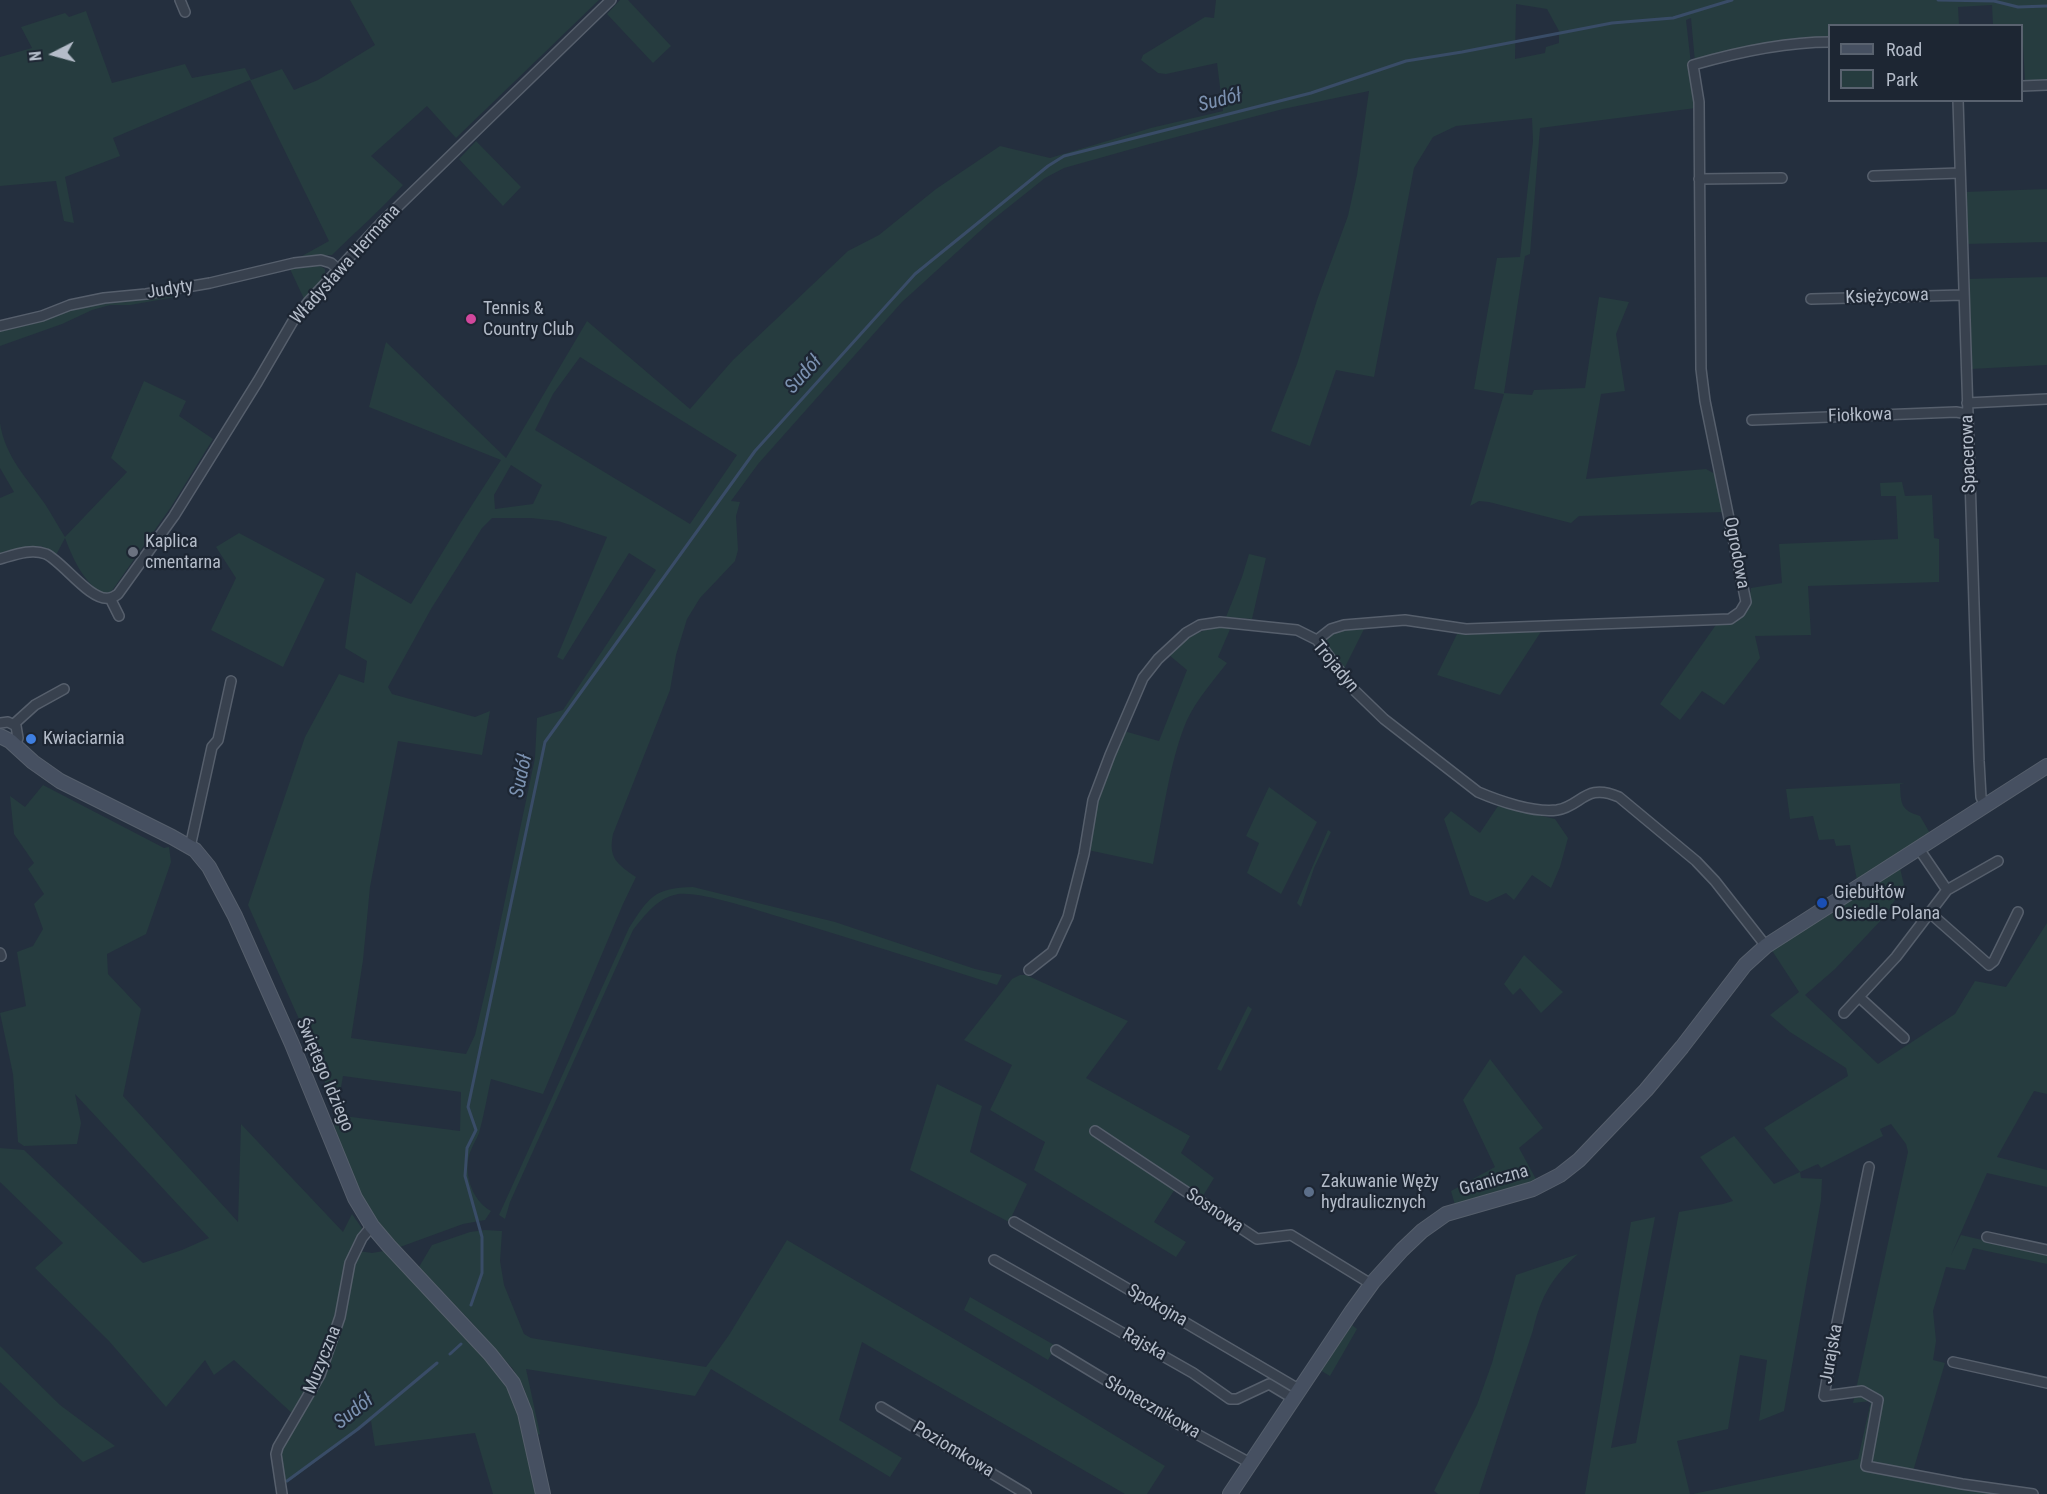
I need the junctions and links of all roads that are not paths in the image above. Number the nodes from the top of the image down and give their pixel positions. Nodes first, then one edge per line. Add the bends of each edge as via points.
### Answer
1 (180, 0) edge
2 (611, 0) edge
3 (185, 12) dead end
4 (1828, 42) edge
5 (2047, 85) edge
6 (2023, 86) edge
7 (1958, 102) edge
8 (1960, 173) junction
9 (1873, 176) dead end
10 (1782, 178) dead end
11 (1700, 179) junction
12 (338, 269) junction
13 (1963, 295) junction
14 (1811, 299) dead end
15 (0, 326) edge
16 (2047, 399) edge
17 (1967, 403) junction
18 (1968, 414) junction
19 (1752, 420) dead end
20 (0, 559) edge
21 (110, 598) junction
22 (119, 616) dead end
23 (1317, 640) junction
24 (231, 681) dead end
25 (64, 689) dead end
26 (0, 723) edge
27 (14, 724) junction
28 (0, 736) edge
29 (15, 746) junction
30 (2047, 766) edge
31 (1985, 806) junction
32 (190, 847) junction
33 (1919, 849) junction
34 (1998, 861) dead end
35 (1947, 890) junction
36 (2018, 912) dead end
37 (1930, 913) junction
38 (1766, 946) junction
39 (1029, 970) dead end
40 (1858, 997) junction
41 (1844, 1013) dead end
42 (1904, 1038) dead end
43 (1095, 1131) dead end
44 (1869, 1167) dead end
45 (1014, 1222) dead end
46 (372, 1226) junction
47 (1987, 1237) dead end
48 (2047, 1250) edge
49 (994, 1260) dead end
50 (1371, 1284) junction
51 (1056, 1350) dead end
52 (1953, 1362) dead end
53 (2047, 1383) edge
54 (1297, 1394) junction
55 (881, 1407) dead end
56 (1250, 1463) junction
57 (282, 1494) edge
58 (543, 1494) edge
59 (1026, 1494) edge
60 (1230, 1494) edge
61 (2033, 1494) edge

1 - 3 street
2 - 12 street, Władysława Hermana
4 - 11 street, Ogrodowa via 1775,46 1693,65 1699,102
5 - 6 street
7 - 8 street, Spacerowa
8 - 9 street
8 - 13 street, Spacerowa
10 - 11 street
11 - 23 street, Ogrodowa via 1701,369 1746,603 1740,612 1730,619 1466,629 1405,620 1344,625
12 - 15 street, Judyty via 321,260 294,263 210,283 70,305
12 - 21 street, Władysława Hermana via 293,321 174,516 118,594
13 - 14 street, Księżycowa
13 - 17 street, Spacerowa
16 - 17 street
17 - 18 street, Spacerowa
18 - 19 street, Fiołkowa
18 - 31 street, Spacerowa via 1978,761
20 - 21 street via 28,552 44,553 99,597
21 - 22 street
23 - 38 street, Trojadyn via 1353,689 1384,719 1478,792 1546,810 1560,809 1596,792 1619,797 1696,861
23 - 39 street, Trojadyn via 1297,630 1213,622 1186,633 1158,659 1138,688 1093,800 1068,917 1052,952
24 - 32 street
25 - 27 street via 35,705
26 - 27 street
27 - 29 street via 18,732
28 - 29 street, Świętego Idziego
29 - 32 street, Świętego Idziego via 60,781
30 - 31 street, Graniczna
31 - 33 street, Graniczna
32 - 46 street, Świętego Idziego via 209,867 235,916 350,1187
33 - 35 street
33 - 38 street, Graniczna
34 - 35 street
35 - 37 street
36 - 37 street via 1989,965
37 - 40 street
38 - 50 street, Graniczna via 1741,970 1673,1059 1579,1160 1533,1190 1439,1218
40 - 41 street
40 - 42 street
43 - 50 street, Sosnowa via 1257,1239 1291,1235
44 - 61 street, Jurajska via 1824,1396 1862,1391 1878,1400 1866,1466
45 - 54 street, Spokojna
46 - 57 street, Muzyczna via 350,1263 340,1317 320,1375 278,1447
46 - 58 street, Świętego Idziego via 513,1383 525,1413
47 - 48 street
49 - 54 street, Rajska via 1193,1373 1230,1399 1269,1384
50 - 54 street, Graniczna
51 - 56 street, Słonecznikowa
52 - 53 street
54 - 56 street, Graniczna
55 - 59 street, Poziomkowa
56 - 60 street, Graniczna

